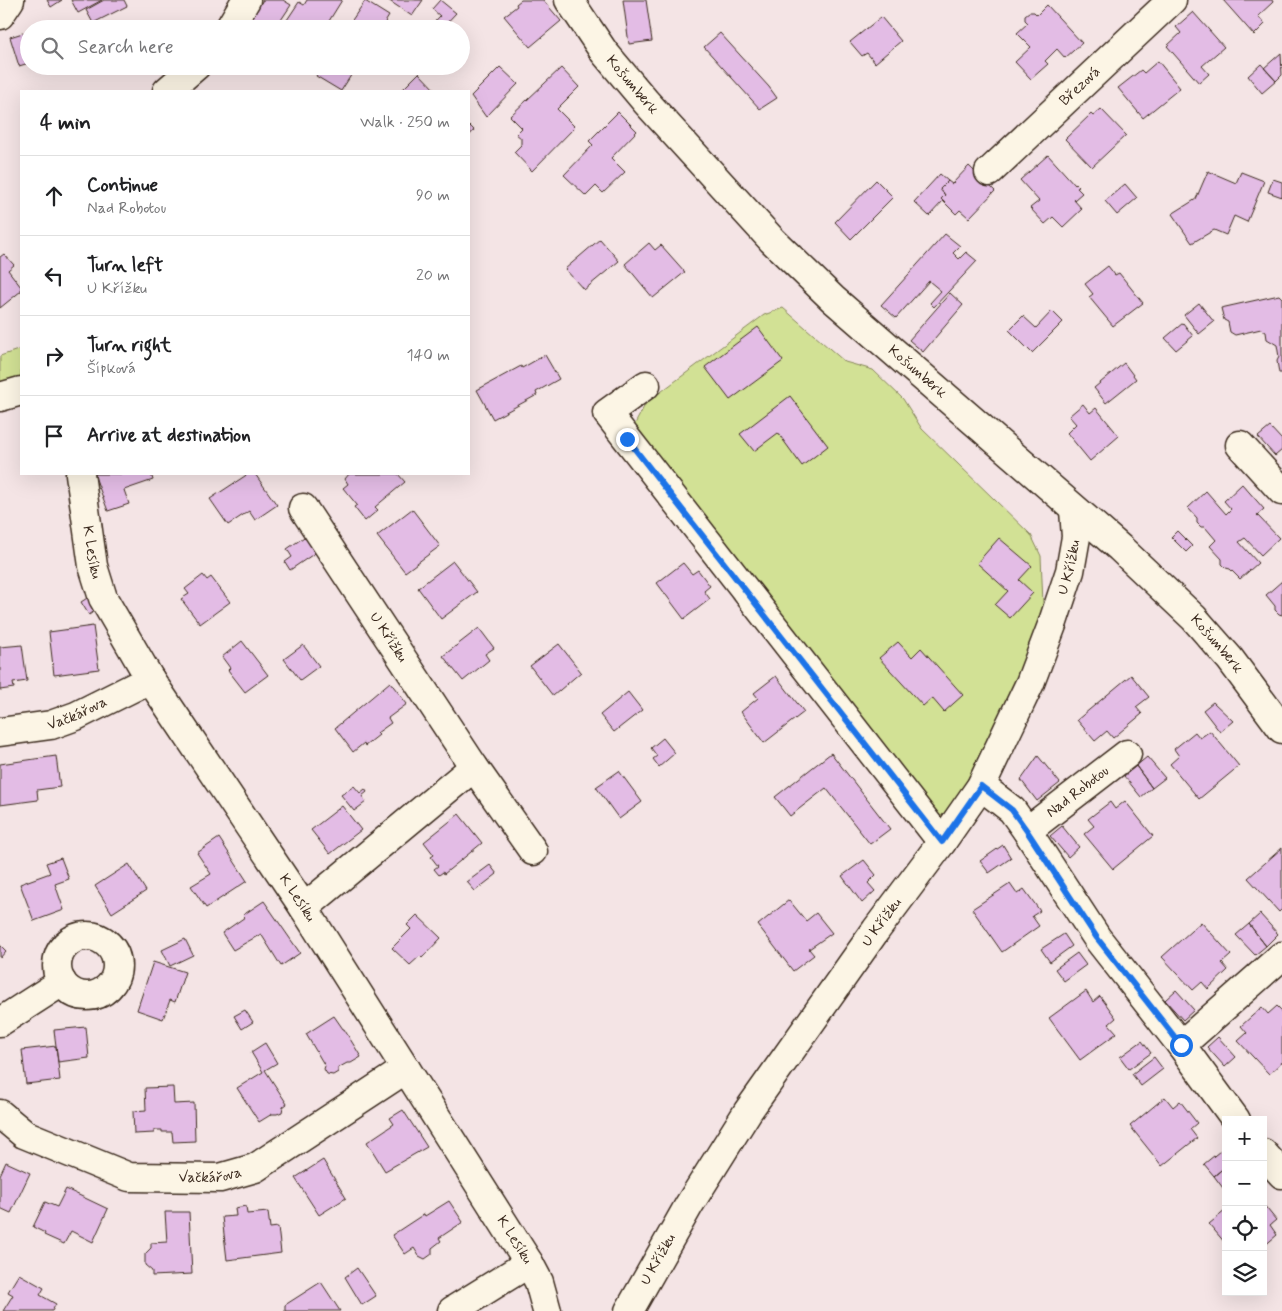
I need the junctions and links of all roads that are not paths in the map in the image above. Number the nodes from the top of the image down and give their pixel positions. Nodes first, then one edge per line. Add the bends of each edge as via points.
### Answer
1 (10, 0) edge
2 (246, 0) edge
3 (568, 0) edge
4 (1172, 0) edge
5 (0, 15) edge
6 (234, 20) edge
7 (186, 75) edge
8 (169, 90) edge
9 (989, 172) dead end
10 (646, 385) dead end
11 (20, 391) edge
12 (0, 397) edge
13 (1240, 445) dead end
14 (80, 475) edge
15 (1282, 491) edge
16 (303, 508) dead end
17 (1074, 510) junction
18 (150, 679) junction
19 (1282, 729) edge
20 (0, 732) edge
21 (1127, 754) dead end
22 (474, 767) junction
23 (981, 786) junction
24 (1027, 831) junction
25 (942, 842) junction
26 (533, 851) dead end
27 (304, 908) junction
28 (1282, 956) edge
29 (62, 982) dead end
30 (0, 1022) edge
31 (1181, 1045) junction
32 (406, 1069) junction
33 (0, 1114) edge
34 (1233, 1116) edge
35 (1267, 1157) edge
36 (1282, 1174) edge
37 (529, 1263) junction
38 (452, 1311) edge
39 (547, 1311) edge
40 (629, 1311) edge

1 - 5 street
2 - 6 street
3 - 17 street, Košumberk via 604,52 646,102 772,240 833,298
4 - 9 street, Březová
7 - 8 street
10 - 25 street via 607,413
11 - 12 street
13 - 15 street
14 - 18 street, K Lesíku via 93,566 103,598
16 - 22 street, U Křížku
17 - 19 street, Košumberk via 1120,548 1194,618 1230,659
17 - 23 street, U Křížku via 1076,537 1070,572 1030,683
18 - 20 street, Vačkářova via 51,725
18 - 27 street, K Lesíku
21 - 24 street, Nad Robotou
22 - 26 street, U Křížku
22 - 27 street
23 - 24 street via 1012,810
23 - 25 street, U Křížku
24 - 31 street via 1097,938
25 - 40 street, U Křížku via 748,1110
27 - 32 street, K Lesíku
28 - 31 street
29 - 30 street
31 - 34 street
32 - 33 street, Vačkářova via 255,1168 220,1178 129,1177 24,1134
32 - 37 street, K Lesíku
35 - 36 street
37 - 38 street
37 - 39 street, K Lesíku via 539,1282

